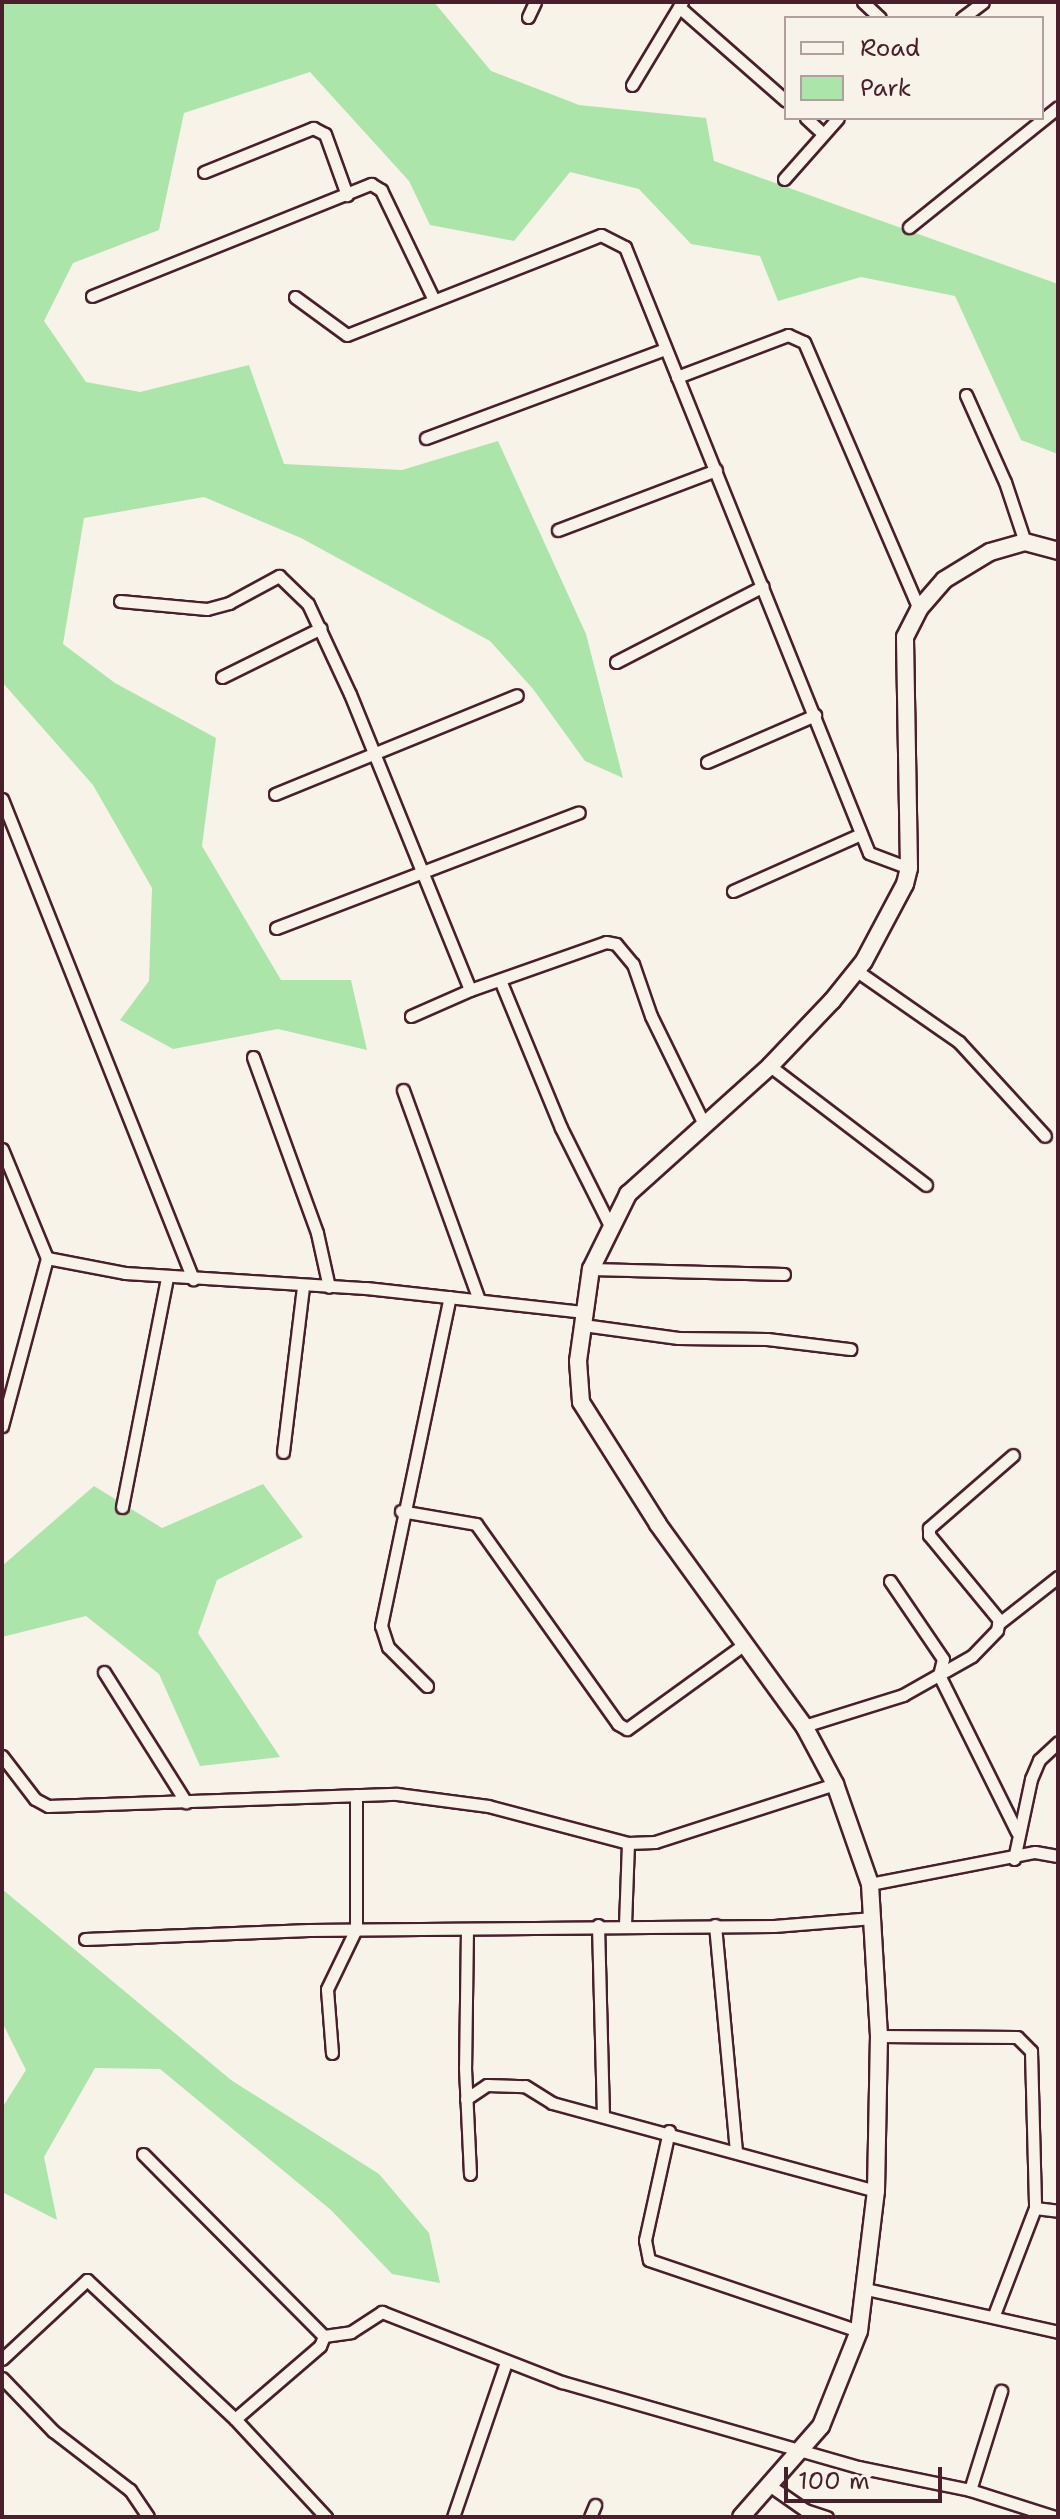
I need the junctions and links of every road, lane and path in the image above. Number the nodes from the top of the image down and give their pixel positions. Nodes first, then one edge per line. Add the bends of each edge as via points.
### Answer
1 (535, 2) edge
2 (863, 2) edge
3 (983, 2) edge
4 (681, 5) edge
5 (878, 16) edge
6 (965, 16) edge
7 (528, 17) dead end
8 (632, 85) dead end
9 (784, 99) edge
10 (808, 120) edge
11 (836, 120) edge
12 (1042, 120) edge
13 (821, 132) junction
14 (204, 172) dead end
15 (784, 179) dead end
16 (347, 195) junction
17 (909, 227) dead end
18 (92, 296) dead end
19 (295, 297) dead end
20 (434, 300) junction
21 (665, 349) junction
22 (677, 377) junction
23 (966, 395) dead end
24 (426, 438) dead end
25 (716, 470) junction
26 (558, 530) dead end
27 (1025, 542) junction
28 (1058, 551) edge
29 (763, 586) junction
30 (120, 601) dead end
31 (919, 609) junction
32 (321, 628) junction
33 (616, 662) dead end
34 (222, 677) dead end
35 (517, 695) dead end
36 (815, 715) junction
37 (374, 754) junction
38 (707, 762) dead end
39 (275, 794) dead end
40 (2, 799) edge
41 (579, 812) dead end
42 (861, 834) junction
43 (909, 868) junction
44 (420, 874) junction
45 (733, 891) dead end
46 (276, 928) dead end
47 (857, 971) junction
48 (500, 980) junction
49 (470, 990) junction
50 (411, 1016) dead end
51 (253, 1057) dead end
52 (770, 1066) junction
53 (403, 1090) dead end
54 (704, 1124) junction
55 (1045, 1136) dead end
56 (2, 1149) edge
57 (926, 1185) dead end
58 (609, 1224) junction
59 (47, 1258) junction
60 (591, 1269) junction
61 (784, 1274) dead end
62 (167, 1277) junction
63 (193, 1279) junction
64 (303, 1286) junction
65 (329, 1287) junction
66 (450, 1297) junction
67 (479, 1300) junction
68 (584, 1318) junction
69 (850, 1349) dead end
70 (2, 1426) edge
71 (283, 1452) dead end
72 (1013, 1455) dead end
73 (122, 1507) dead end
74 (401, 1511) junction
75 (1058, 1577) edge
76 (890, 1581) dead end
77 (998, 1624) junction
78 (743, 1645) junction
79 (104, 1672) dead end
80 (939, 1675) junction
81 (427, 1686) dead end
82 (804, 1726) junction
83 (1058, 1742) edge
84 (2, 1756) edge
85 (835, 1784) junction
86 (356, 1795) junction
87 (186, 1802) junction
88 (1017, 1832) junction
89 (628, 1843) junction
90 (1058, 1856) edge
91 (1014, 1859) junction
92 (870, 1884) junction
93 (873, 1918) junction
94 (598, 1925) junction
95 (625, 1925) junction
96 (715, 1925) junction
97 (356, 1929) junction
98 (467, 1929) junction
99 (85, 1939) dead end
100 (879, 2036) junction
101 (332, 2053) dead end
102 (466, 2099) junction
103 (603, 2113) junction
104 (669, 2131) junction
105 (736, 2151) junction
106 (143, 2154) dead end
107 (470, 2174) dead end
108 (876, 2191) junction
109 (1035, 2208) junction
110 (1058, 2211) edge
111 (866, 2289) junction
112 (994, 2315) junction
113 (859, 2331) junction
114 (1058, 2332) edge
115 (324, 2336) junction
116 (2, 2359) edge
117 (506, 2362) junction
118 (2, 2378) edge
119 (1001, 2391) dead end
120 (235, 2419) junction
121 (802, 2449) junction
122 (769, 2485) junction
123 (970, 2490) junction
124 (595, 2505) dead end
125 (148, 2517) edge
126 (326, 2517) edge
127 (453, 2517) edge
128 (590, 2517) edge
129 (741, 2517) edge
130 (827, 2517) edge
131 (1055, 2517) edge

1 - 7 street
2 - 5 street
3 - 6 street
4 - 8 street
4 - 9 street
10 - 13 street
11 - 13 street
12 - 17 street
13 - 15 street
14 - 16 street via 313,128 325,134
16 - 18 street
16 - 20 street via 378,186
19 - 20 street via 347,335
20 - 21 street via 601,235 625,247
21 - 22 street
21 - 24 street
22 - 25 street
22 - 31 street via 788,335 804,342
23 - 27 street
25 - 26 street
25 - 29 street
27 - 28 street
27 - 31 street via 972,561 944,580
29 - 33 street
29 - 36 street
30 - 32 street via 207,609 279,576 308,604
31 - 43 street via 905,637
32 - 34 street
32 - 37 street
35 - 37 street
36 - 38 street
36 - 42 street
37 - 39 street
37 - 44 street
40 - 63 street
41 - 44 street
42 - 43 street via 869,853
42 - 45 street
43 - 47 street
44 - 46 street
44 - 49 street
47 - 52 street
47 - 55 street via 959,1042
48 - 49 street
48 - 54 street via 606,942 624,948
48 - 58 street via 561,1128
49 - 50 street
51 - 65 street via 317,1233
52 - 54 street
52 - 57 street
53 - 67 street
54 - 58 street via 628,1194
56 - 59 street
58 - 60 street
59 - 62 street
59 - 70 street
60 - 61 street
60 - 68 street
62 - 63 street
62 - 73 street
63 - 64 street
64 - 65 street
64 - 71 street
65 - 66 street
66 - 67 street
66 - 74 street
67 - 68 street
68 - 69 street via 678,1338 767,1339
68 - 78 street via 578,1361 581,1402
72 - 77 street via 929,1528 929,1535 982,1594
74 - 78 street via 476,1524 618,1724 627,1729
74 - 81 street via 381,1626 388,1647
75 - 77 street
76 - 80 street via 943,1659
77 - 80 street via 972,1656
78 - 82 street
79 - 87 street
80 - 82 street via 903,1695
80 - 88 street
82 - 85 street
83 - 88 street via 1039,1760
84 - 87 street via 35,1799 48,1806
85 - 89 street via 655,1842
85 - 92 street
86 - 87 street
86 - 89 street via 397,1794 488,1806
86 - 97 street
88 - 91 street
89 - 95 street
90 - 91 street via 1035,1852
91 - 92 street
92 - 93 street
93 - 96 street
93 - 100 street
94 - 95 street
94 - 98 street
94 - 103 street
95 - 96 street
96 - 105 street
97 - 98 street
97 - 99 street
97 - 101 street via 327,1989
98 - 102 street
100 - 108 street
100 - 109 street via 1017,2037 1026,2042 1034,2110
102 - 103 street via 487,2085 518,2085 552,2103
102 - 107 street
103 - 104 street
104 - 105 street
104 - 113 street via 645,2240 649,2260
105 - 108 street
106 - 115 street
108 - 111 street
109 - 110 street
109 - 112 street
111 - 112 street
111 - 113 street
112 - 114 street
113 - 121 street via 828,2413
115 - 117 street via 351,2332 382,2312
115 - 120 street via 320,2346
116 - 120 street via 87,2280
117 - 121 street
117 - 127 street
118 - 125 street via 53,2431 130,2490
119 - 123 street
120 - 126 street
121 - 122 street
121 - 123 street via 858,2467
122 - 129 street
122 - 130 street via 805,2510
123 - 131 street
124 - 128 street

